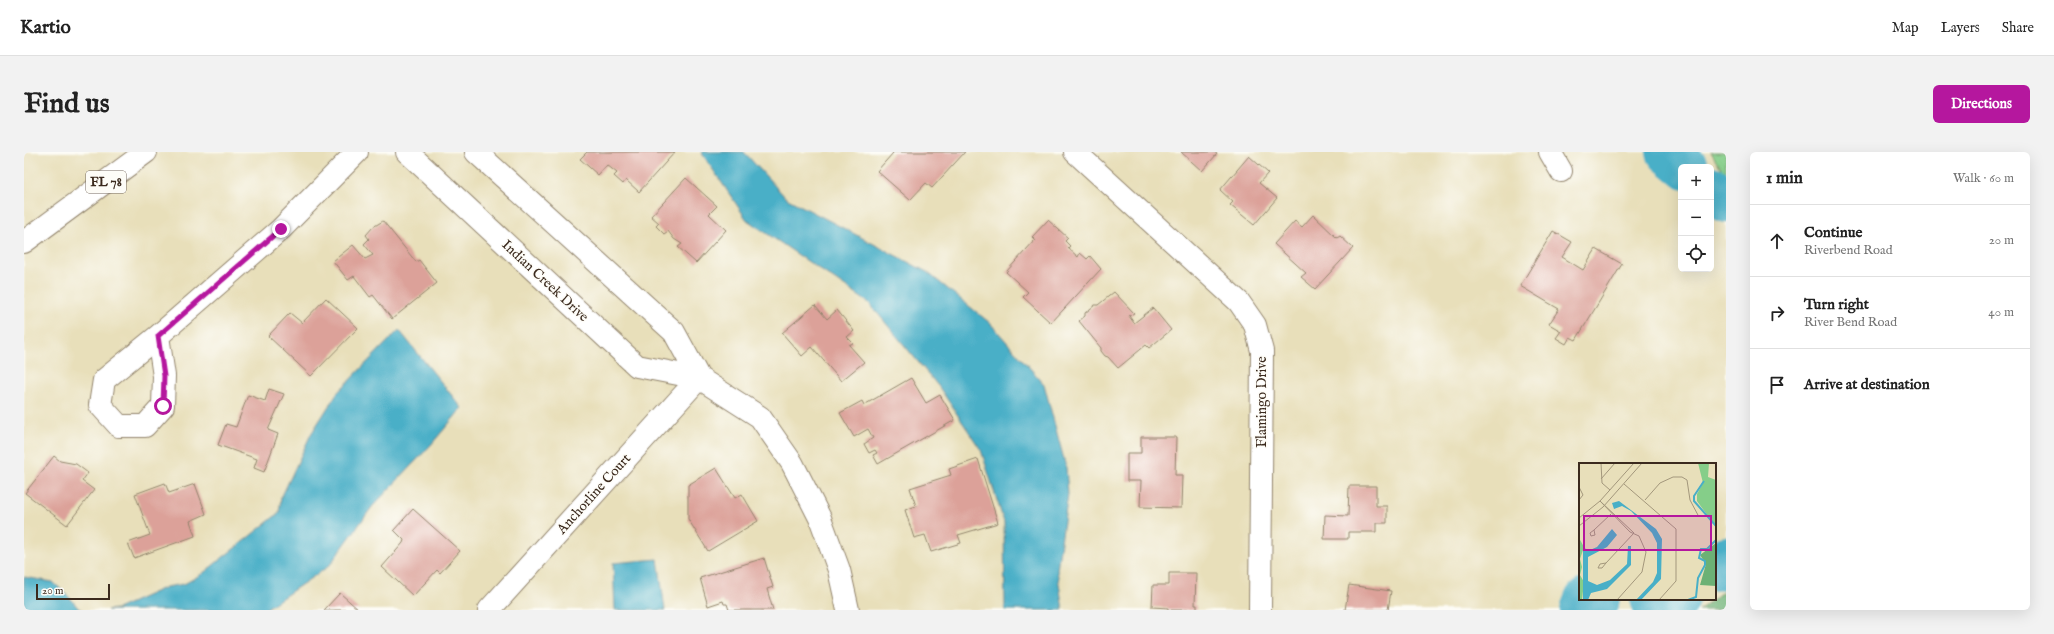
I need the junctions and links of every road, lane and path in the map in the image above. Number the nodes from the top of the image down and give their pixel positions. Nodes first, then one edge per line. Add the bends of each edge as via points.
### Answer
1 (146, 152) edge
2 (357, 152) edge
3 (407, 152) edge
4 (476, 152) edge
5 (1075, 152) edge
6 (1550, 152) edge
7 (1560, 171) dead end
8 (24, 242) edge
9 (158, 336) dead end
10 (698, 378) junction
11 (489, 610) edge
12 (848, 610) edge
13 (1260, 610) edge

1 - 8 street, FL 78
2 - 9 street via 281,229
3 - 10 street, Indian Creek Drive via 637,366
4 - 10 street via 674,332
5 - 13 street, Flamingo Drive via 1239,302 1255,325 1262,351
6 - 7 street
10 - 11 street, Anchorline Court
10 - 12 street, Indian Creek Drive via 760,417 792,463 820,518 839,570

